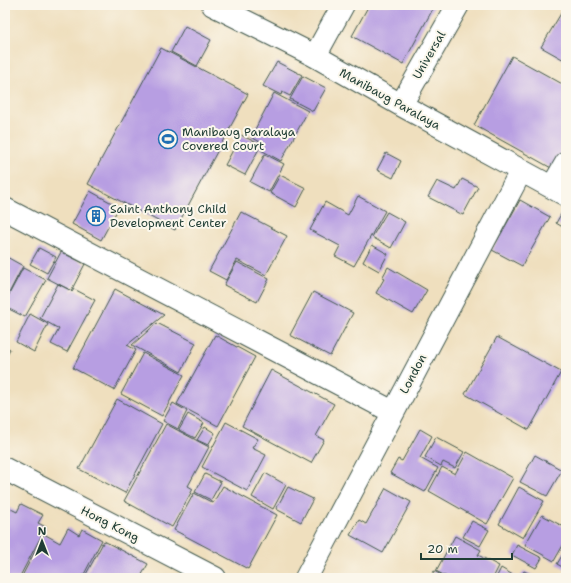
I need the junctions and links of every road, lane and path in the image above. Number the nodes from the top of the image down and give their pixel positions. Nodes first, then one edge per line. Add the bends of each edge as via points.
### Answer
1 (213, 5) edge
2 (343, 5) edge
3 (458, 5) edge
4 (315, 56) junction
5 (401, 105) junction
6 (566, 163) edge
7 (521, 171) junction
8 (559, 191) edge
9 (5, 209) edge
10 (393, 412) junction
11 (5, 470) edge
12 (215, 578) edge
13 (306, 578) edge

1 - 4 street, Manibaug Paralaya
2 - 4 street
3 - 5 street, Universal
4 - 5 street, Manibaug Paralaya
5 - 7 street, Manibaug Paralaya
6 - 8 street
7 - 8 street, Manibaug Paralaya
7 - 10 street, London
9 - 10 street
10 - 13 street, London
11 - 12 street, Hong Kong

